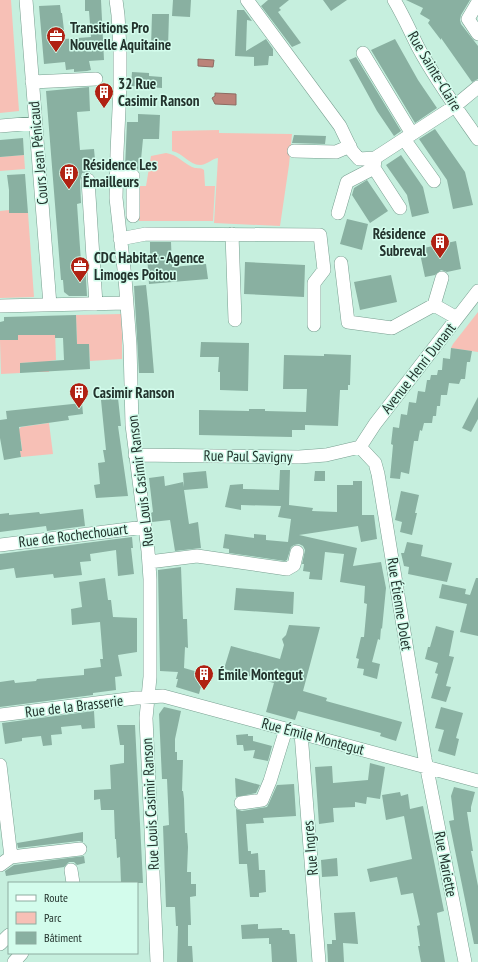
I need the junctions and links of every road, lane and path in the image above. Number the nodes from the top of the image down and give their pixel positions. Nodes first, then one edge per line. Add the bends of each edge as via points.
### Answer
1 (26, 0) edge
2 (116, 0) edge
3 (247, 0) edge
4 (394, 0) edge
5 (478, 2) edge
6 (478, 34) edge
7 (363, 53) dead end
8 (96, 79) dead end
9 (32, 82) junction
10 (478, 88) edge
11 (455, 106) junction
12 (35, 123) junction
13 (0, 126) edge
14 (408, 136) junction
15 (478, 139) edge
16 (350, 146) junction
17 (294, 151) dead end
18 (375, 163) junction
19 (116, 175) junction
20 (88, 180) dead end
21 (434, 181) dead end
22 (400, 208) dead end
23 (338, 213) dead end
24 (133, 216) dead end
25 (232, 234) junction
26 (120, 239) junction
27 (341, 264) dead end
28 (442, 278) dead end
29 (478, 291) edge
30 (126, 303) junction
31 (96, 304) junction
32 (50, 305) junction
33 (434, 305) junction
34 (0, 306) edge
35 (457, 318) junction
36 (235, 320) dead end
37 (314, 325) dead end
38 (360, 447) junction
39 (135, 455) junction
40 (145, 527) junction
41 (0, 545) edge
42 (297, 552) dead end
43 (149, 562) junction
44 (148, 697) junction
45 (0, 715) edge
46 (286, 729) junction
47 (301, 734) junction
48 (0, 765) edge
49 (427, 767) junction
50 (478, 781) edge
51 (241, 803) dead end
52 (80, 849) dead end
53 (12, 857) junction
54 (0, 865) edge
55 (8, 936) edge
56 (0, 944) edge
57 (21, 954) edge
58 (14, 962) edge
59 (157, 962) edge
60 (319, 962) edge
61 (465, 962) edge

1 - 9 street, Cours Jean Pénicaud
2 - 19 street, Rue Louis Casimir Ranson via 120,42 120,88
3 - 16 street via 340,126
4 - 11 street, Rue Sainte-Claire via 418,47
5 - 6 street via 468,19
7 - 14 street
8 - 9 street
9 - 12 street, Cours Jean Pénicaud
10 - 11 street
11 - 14 street
11 - 15 street, Rue Sainte-Claire
12 - 13 street
12 - 32 street, Cours Jean Pénicaud
14 - 18 street
14 - 21 street
16 - 17 street via 336,152
16 - 18 street via 359,159
18 - 22 street
18 - 23 street via 347,182
19 - 24 street via 133,176
19 - 26 street, Rue Louis Casimir Ranson
20 - 31 street
25 - 26 street via 146,234
25 - 36 street
25 - 37 street via 320,235 324,270 314,283
26 - 30 street, Rue Louis Casimir Ranson
27 - 33 street via 348,322 392,328
28 - 33 street
29 - 35 street, Avenue Henri Dunant
30 - 31 street
30 - 39 street, Rue Louis Casimir Ranson
31 - 32 street
32 - 34 street
33 - 35 street
35 - 38 street, Avenue Henri Dunant
38 - 39 street, Rue Paul Savigny via 326,455 299,457
38 - 49 street, Rue Étienne Dolet via 375,463 378,474
39 - 40 street, Rue Louis Casimir Ranson
40 - 41 street, Rue de Rochechouart
40 - 43 street, Rue Louis Casimir Ranson
42 - 43 street via 294,565 287,569 197,556
43 - 44 street, Rue Louis Casimir Ranson via 151,606
44 - 45 street, Rue de la Brasserie
44 - 46 street, Rue Émile Montegut via 163,696
44 - 59 street, Rue Louis Casimir Ranson via 146,718
46 - 47 street, Rue Émile Montegut
46 - 51 street via 262,800
47 - 49 street, Rue Émile Montegut
47 - 60 street, Rue Ingres
48 - 53 street
49 - 50 street, Rue Émile Montegut
49 - 61 street, Rue Mariette
52 - 53 street
53 - 54 street
55 - 56 street
57 - 58 street

